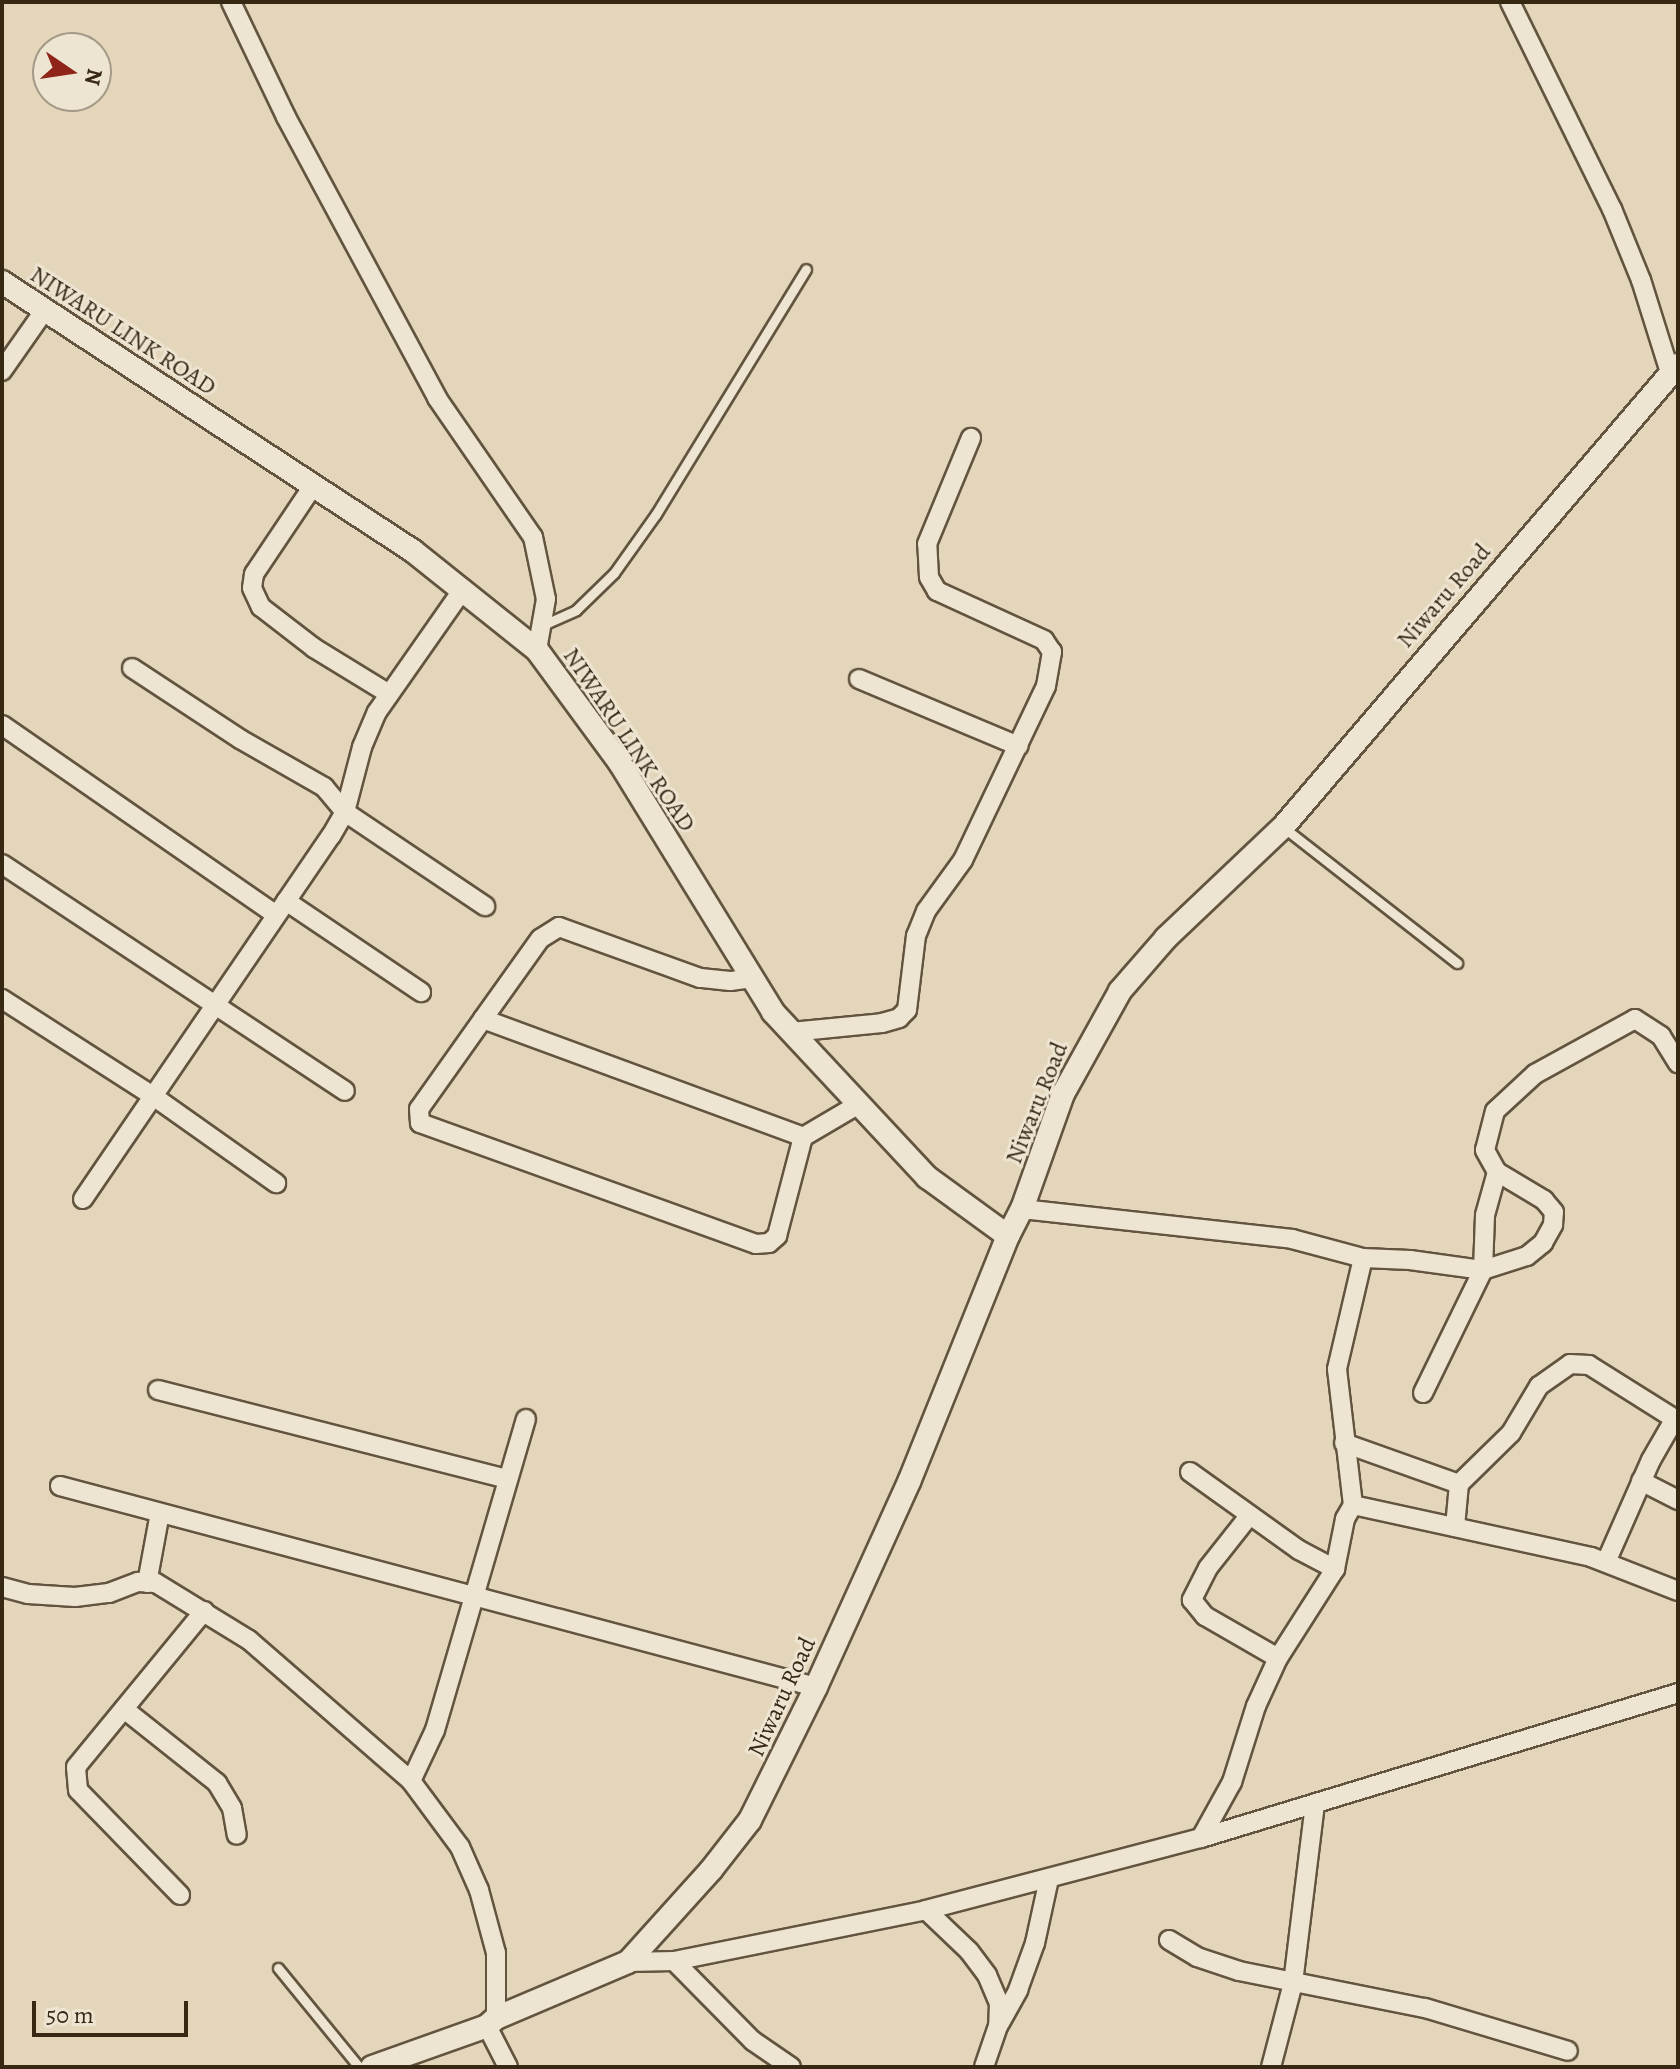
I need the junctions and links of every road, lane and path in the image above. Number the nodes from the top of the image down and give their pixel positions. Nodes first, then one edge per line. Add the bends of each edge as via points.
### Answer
1 (231, 2) edge
2 (1510, 2) edge
3 (806, 269) dead end
4 (2, 282) edge
5 (44, 311) junction
6 (2, 371) edge
7 (1674, 371) edge
8 (971, 438) dead end
9 (313, 486) junction
10 (463, 589) junction
11 (541, 625) junction
12 (537, 650) junction
13 (132, 668) dead end
14 (859, 679) dead end
15 (389, 694) junction
16 (2, 725) edge
17 (1018, 746) junction
18 (345, 812) junction
19 (1283, 827) junction
20 (2, 864) edge
21 (485, 906) dead end
22 (281, 908) junction
23 (1457, 963) dead end
24 (752, 978) junction
25 (421, 992) dead end
26 (2, 999) edge
27 (215, 1008) junction
28 (483, 1019) junction
29 (791, 1032) junction
30 (1678, 1063) edge
31 (345, 1091) dead end
32 (153, 1096) junction
33 (859, 1104) junction
34 (803, 1137) junction
35 (1497, 1172) junction
36 (276, 1183) dead end
37 (83, 1199) dead end
38 (1022, 1209) junction
39 (1008, 1236) junction
40 (1363, 1258) junction
41 (1483, 1270) junction
42 (158, 1390) dead end
43 (1423, 1393) dead end
44 (526, 1419) dead end
45 (1676, 1420) edge
46 (1344, 1443) junction
47 (1190, 1472) dead end
48 (508, 1479) junction
49 (1641, 1481) junction
50 (1459, 1484) junction
51 (60, 1486) dead end
52 (1678, 1500) edge
53 (1353, 1505) junction
54 (160, 1513) junction
55 (1249, 1516) junction
56 (1455, 1527) junction
57 (1606, 1562) junction
58 (1335, 1569) junction
59 (147, 1583) junction
60 (2, 1587) edge
61 (1678, 1591) edge
62 (474, 1595) junction
63 (204, 1611) junction
64 (1278, 1658) junction
65 (816, 1687) junction
66 (1675, 1696) edge
67 (124, 1709) junction
68 (411, 1781) junction
69 (1315, 1803) junction
70 (237, 1835) dead end
71 (1201, 1838) junction
72 (1049, 1879) junction
73 (180, 1895) dead end
74 (926, 1910) junction
75 (1169, 1940) dead end
76 (674, 1961) junction
77 (622, 1966) junction
78 (278, 1968) dead end
79 (1293, 1983) junction
80 (492, 2022) junction
81 (998, 2026) junction
82 (1568, 2051) dead end
83 (359, 2067) edge
84 (372, 2067) edge
85 (508, 2067) edge
86 (791, 2067) edge
87 (984, 2067) edge
88 (1271, 2067) edge

1 - 11 street via 286,117 437,398 533,537 546,599
2 - 7 street via 1612,209
3 - 11 lane via 656,514 614,573 576,610
4 - 5 street, NIWARU LINK ROAD
5 - 6 street
5 - 9 street, NIWARU LINK ROAD
7 - 19 street, Niwaru Road
8 - 17 street via 927,544 926,563 937,591 1044,640 1052,652 1046,686
9 - 10 street, NIWARU LINK ROAD
9 - 15 street via 254,574 252,588 261,607 314,648
10 - 12 street, NIWARU LINK ROAD
10 - 15 street
11 - 12 street
12 - 24 street, NIWARU LINK ROAD via 620,763
13 - 18 street via 324,787
14 - 17 street
15 - 18 street via 362,747
16 - 22 street
17 - 29 street via 963,860 926,911 916,936 907,1010 882,1023
18 - 21 street
18 - 22 street
19 - 23 lane
19 - 38 street, Niwaru Road via 1166,938 1120,991 1063,1094
20 - 27 street
22 - 25 street
22 - 27 street
24 - 28 street via 700,978 559,927 540,939
24 - 29 street, NIWARU LINK ROAD
26 - 32 street
27 - 31 street
27 - 32 street
28 - 34 street
28 - 34 street via 419,1109 420,1123 756,1244 777,1236
29 - 33 street, NIWARU LINK ROAD
30 - 35 street via 1661,1036 1635,1019 1535,1074 1495,1111 1487,1130 1485,1150
32 - 36 street
32 - 37 street
33 - 34 street
33 - 39 street, NIWARU LINK ROAD via 927,1177
35 - 41 street via 1485,1215
35 - 41 street via 1544,1200 1554,1212 1553,1225 1527,1256
38 - 39 street, Niwaru Road
38 - 40 street via 1292,1239
39 - 65 street, Niwaru Road via 909,1482
40 - 41 street
40 - 46 street via 1337,1369
41 - 43 street
42 - 48 street
44 - 48 street
45 - 49 street
45 - 50 street via 1589,1365 1570,1364 1539,1386 1511,1433
46 - 50 street
46 - 53 street
47 - 55 street
48 - 62 street
49 - 52 street
49 - 57 street
50 - 56 street
51 - 54 street
53 - 56 street
53 - 58 street
54 - 59 street
54 - 62 street
55 - 58 street
55 - 64 street via 1208,1568 1192,1600 1205,1616
56 - 57 street
57 - 61 street
58 - 64 street
59 - 60 street via 75,1597
59 - 63 street via 177,1593
62 - 65 street
62 - 68 street via 435,1730
63 - 67 street
63 - 68 street via 249,1640
64 - 71 street via 1232,1782
65 - 77 street, Niwaru Road via 750,1820
66 - 69 street
67 - 70 street via 217,1783 232,1808
67 - 73 street via 76,1767 78,1790
68 - 80 street via 460,1847 479,1890 496,1953
69 - 71 street
69 - 79 street
71 - 72 street
72 - 74 street
72 - 81 street via 1035,1943
74 - 76 street
74 - 81 street via 987,1975 999,2003
75 - 79 street via 1197,1957
76 - 77 street
76 - 86 street via 753,2041
77 - 80 street
78 - 83 lane
79 - 82 street via 1425,2008
79 - 88 street
80 - 84 street
80 - 85 street
81 - 87 street

